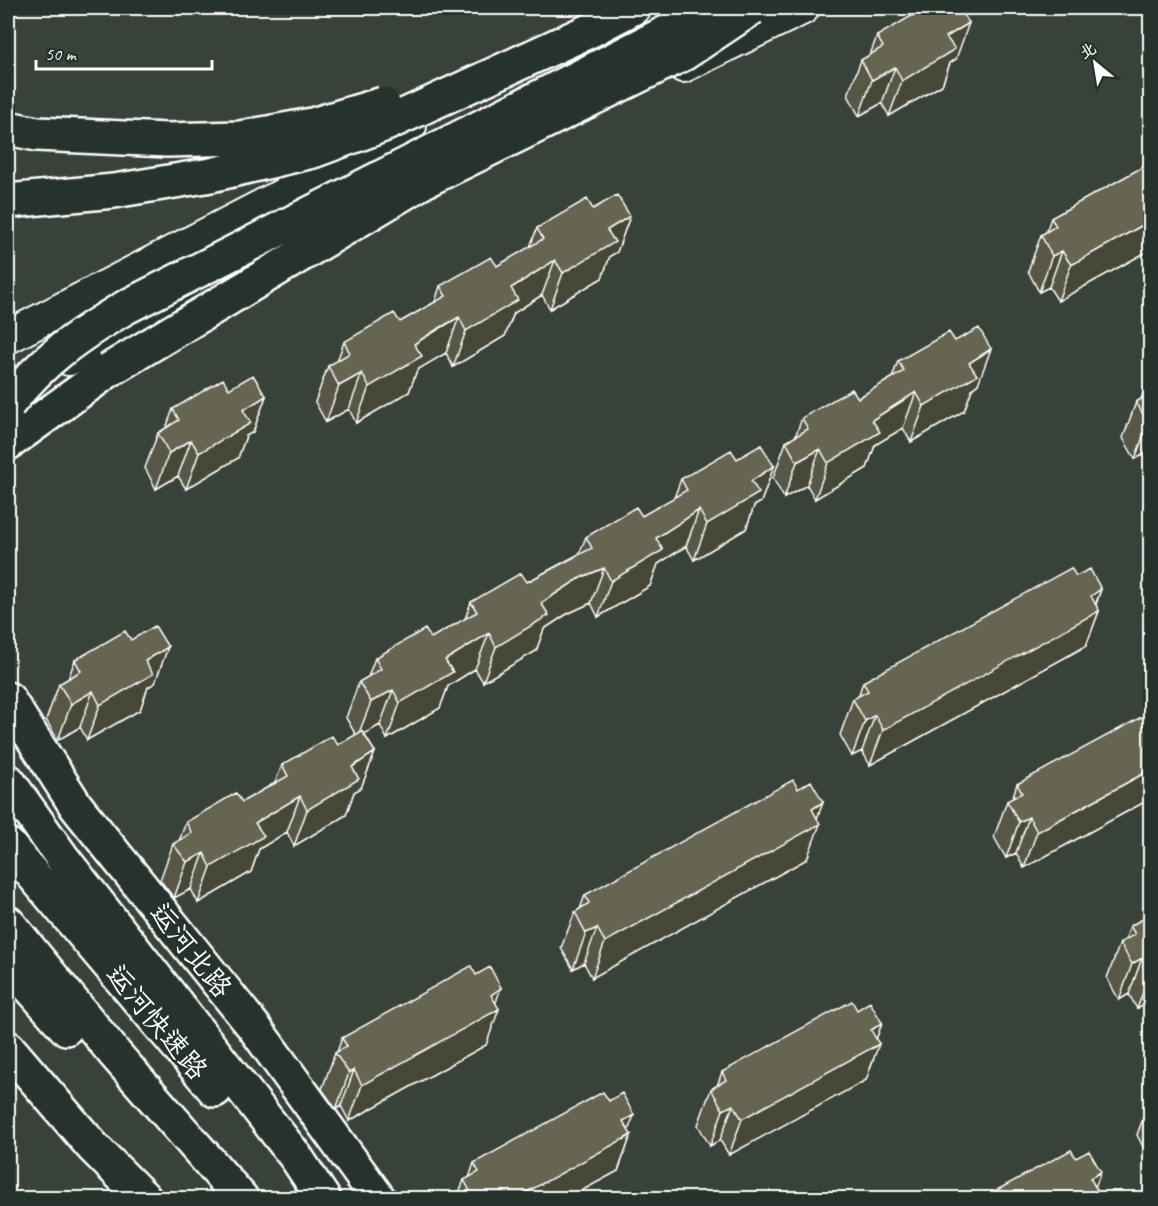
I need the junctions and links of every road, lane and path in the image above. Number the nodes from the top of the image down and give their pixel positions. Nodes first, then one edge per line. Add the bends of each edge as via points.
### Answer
1 (623, 8) edge
2 (633, 8) edge
3 (715, 8) edge
4 (752, 8) edge
5 (803, 8) edge
6 (591, 30) junction
7 (8, 128) edge
8 (8, 201) edge
9 (8, 337) edge
10 (8, 393) edge
11 (8, 404) edge
12 (8, 443) edge
13 (8, 699) edge
14 (8, 781) edge
15 (8, 844) edge
16 (8, 923) edge
17 (8, 962) edge
18 (8, 1048) edge
19 (144, 1198) edge
20 (225, 1198) edge
21 (241, 1198) edge
22 (307, 1198) edge
23 (323, 1198) edge
24 (378, 1198) edge

1 - 9 street via 310,181
2 - 6 main road
3 - 11 main road, bridge via 126,307 74,338 30,376
4 - 12 main road, bridge via 683,54 422,182 110,370
5 - 10 street via 192,291
6 - 7 main road, bridge via 378,105 312,124 240,138 167,140 37,134
6 - 8 main road, bridge via 386,124 313,151 211,175 114,191
13 - 24 main road, 运河北路 via 76,806 254,1027
14 - 23 main road via 64,860 296,1157
15 - 22 main road, 运河快速路
16 - 21 main road, 运河快速路
17 - 20 main road via 136,1107
18 - 19 main road via 93,1147

